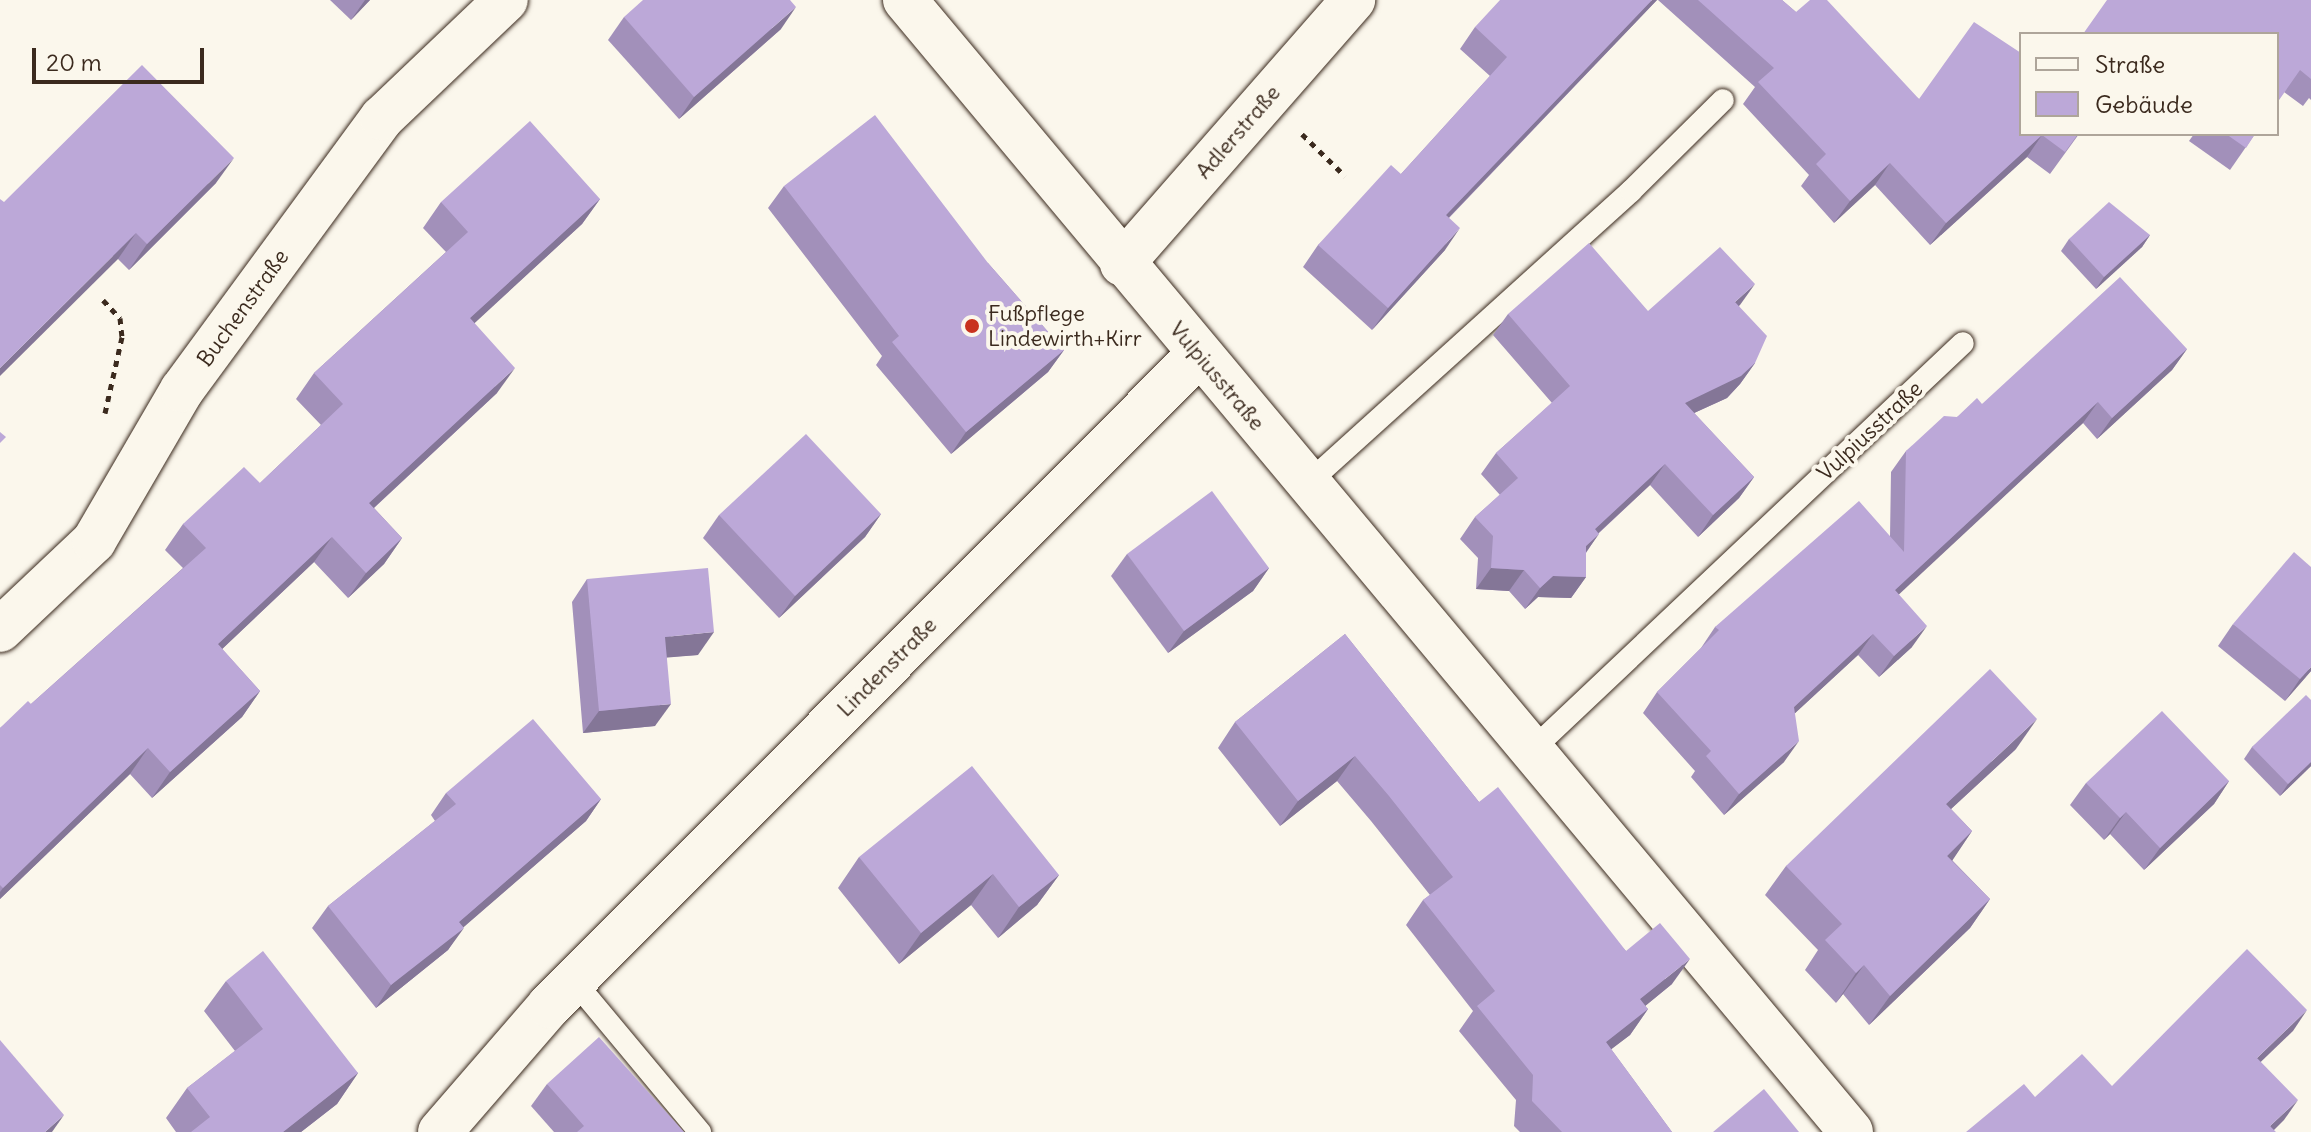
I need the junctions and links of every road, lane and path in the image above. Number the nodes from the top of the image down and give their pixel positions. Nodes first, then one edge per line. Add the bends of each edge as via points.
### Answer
1 (506, 0) edge
2 (905, 0) edge
3 (1353, 0) edge
4 (1723, 100) dead end
5 (1122, 264) junction
6 (103, 300) edge
7 (1963, 343) dead end
8 (1199, 354) junction
9 (100, 429) dead end
10 (1308, 483) junction
11 (0, 630) edge
12 (1533, 749) junction
13 (574, 981) junction
14 (440, 1132) edge
15 (700, 1132) edge
16 (1851, 1132) edge

1 - 11 street, Buchenstraße via 382,118 182,390 94,541
2 - 5 street, Vulpiusstraße
3 - 5 street, Adlerstraße
4 - 10 lane via 1631,191
5 - 8 street, Vulpiusstraße
6 - 9 path via 120,318 122,337
7 - 12 lane, Vulpiusstraße
8 - 10 street, Vulpiusstraße
8 - 13 street, Lindenstraße
10 - 12 street, Vulpiusstraße
12 - 16 street, Vulpiusstraße
13 - 14 street, Lindenstraße
13 - 15 lane

